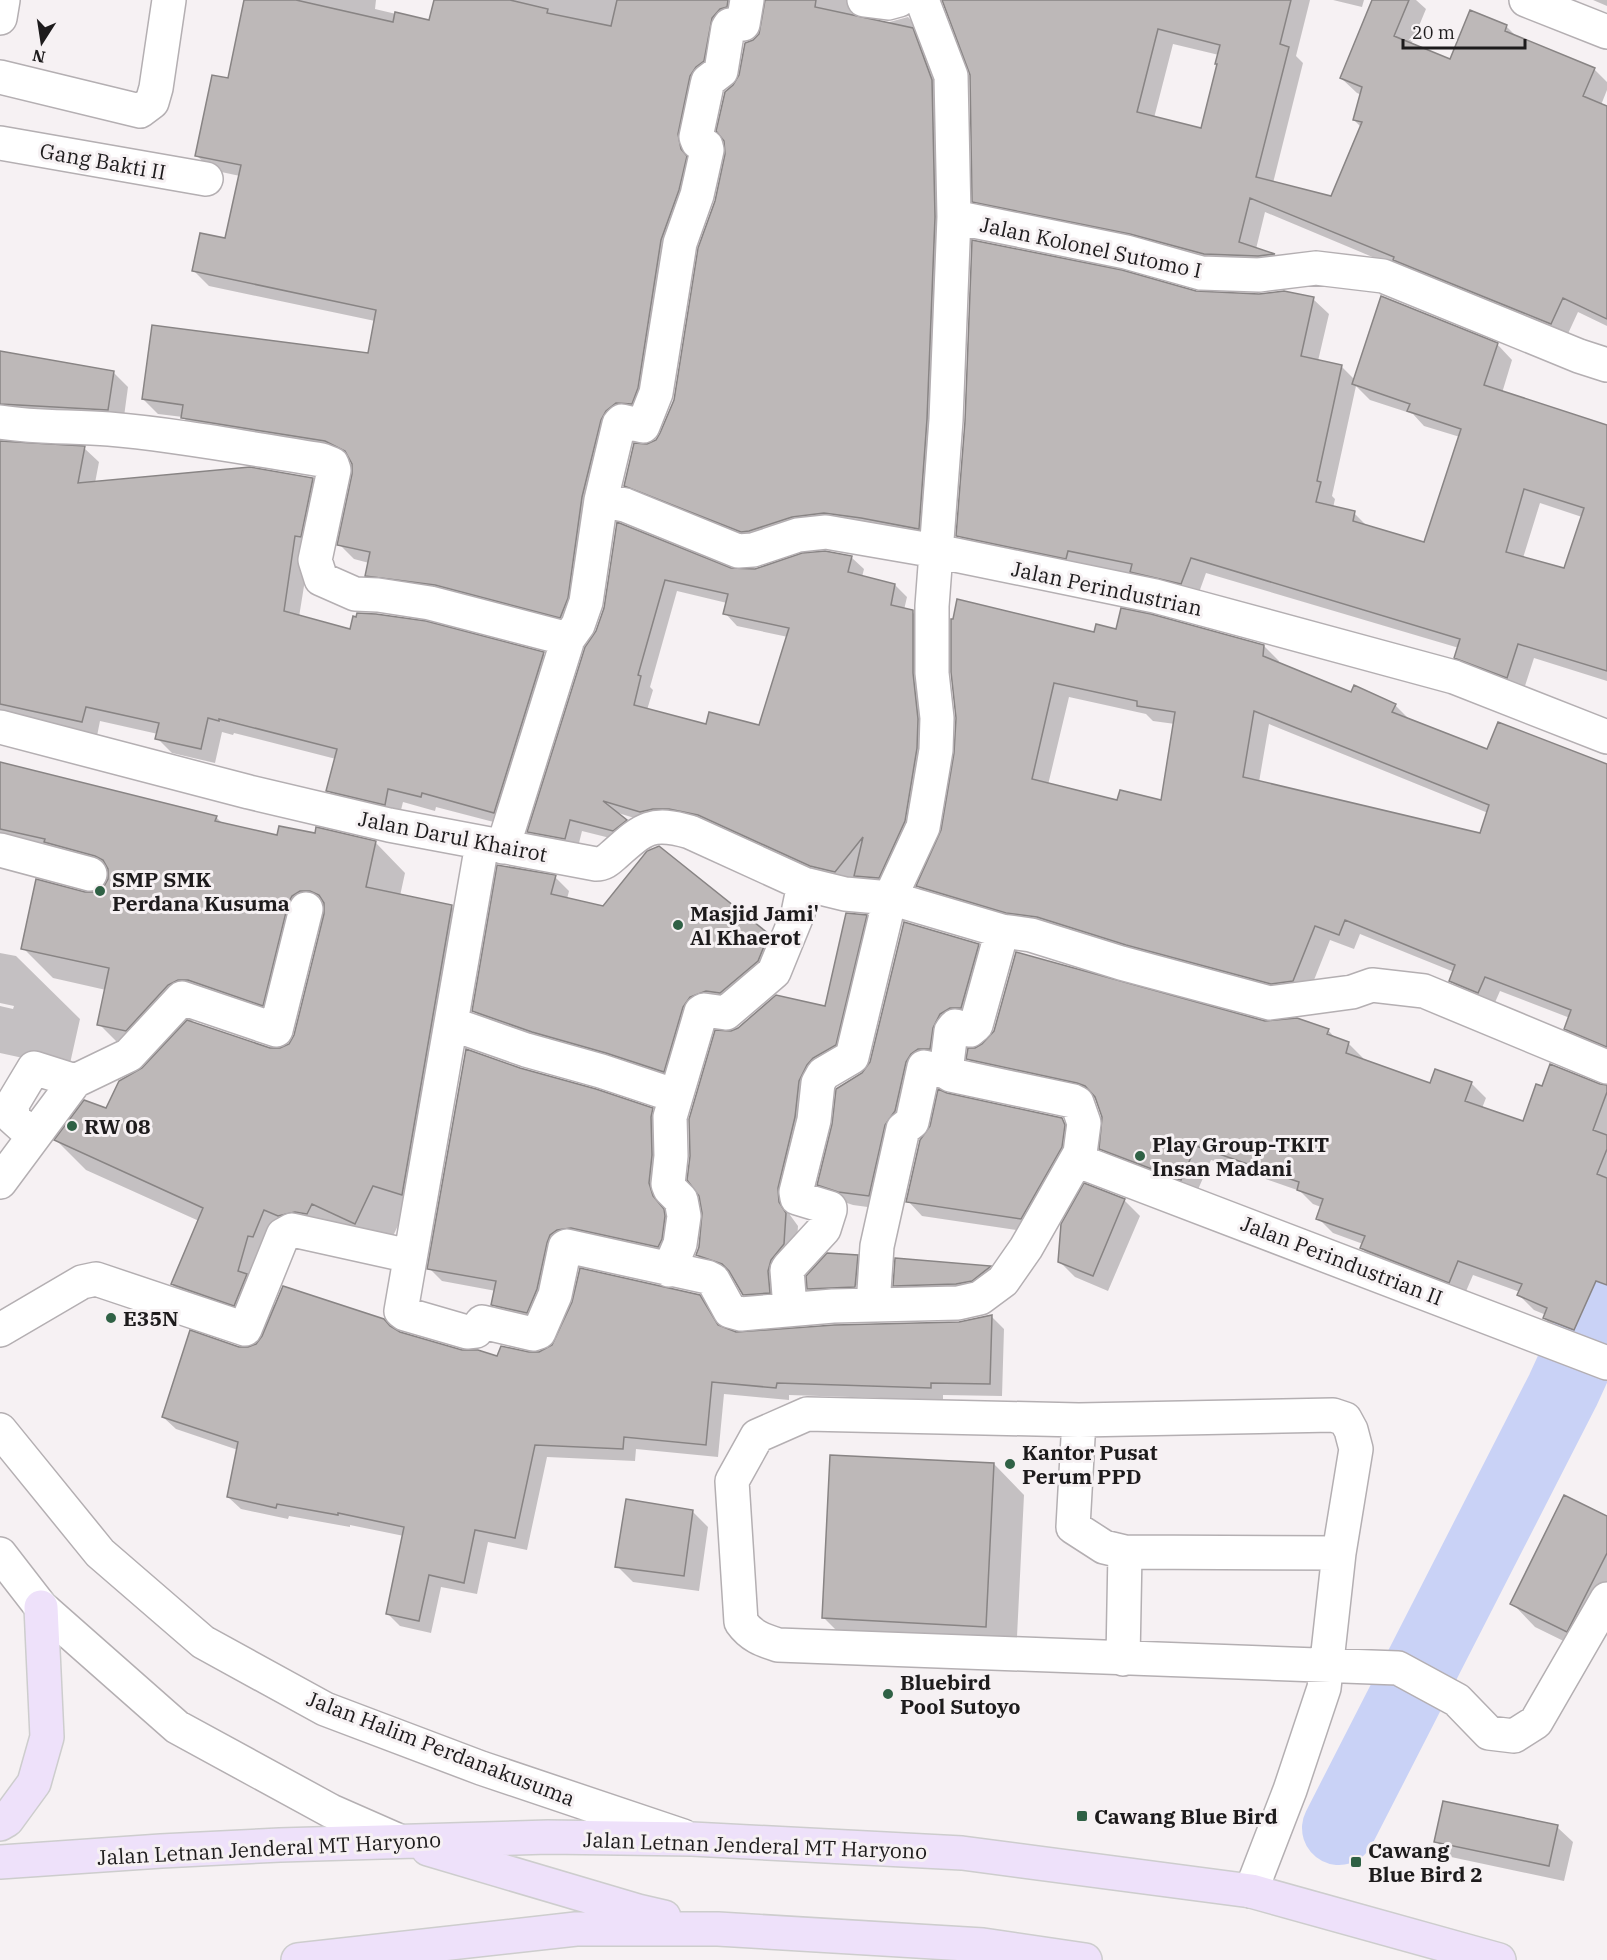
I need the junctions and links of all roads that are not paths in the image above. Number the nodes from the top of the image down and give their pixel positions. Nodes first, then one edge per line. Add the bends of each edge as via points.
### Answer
1 (3, 0) edge
2 (169, 0) edge
3 (747, 0) edge
4 (864, 0) edge
5 (899, 0) edge
6 (922, 0) edge
7 (1526, 0) edge
8 (0, 18) edge
9 (1607, 32) edge
10 (0, 77) edge
11 (0, 143) edge
12 (206, 179) dead end
13 (954, 217) junction
14 (1607, 365) edge
15 (0, 422) edge
16 (601, 500) junction
17 (936, 551) junction
18 (568, 639) junction
19 (0, 727) edge
20 (1607, 737) edge
21 (492, 846) junction
22 (0, 850) edge
23 (90, 874) dead end
24 (804, 884) junction
25 (890, 898) junction
26 (306, 909) dead end
27 (1002, 931) junction
28 (452, 1024) junction
29 (1607, 1067) edge
30 (946, 1072) junction
31 (676, 1096) junction
32 (1076, 1160) junction
33 (0, 1182) edge
34 (410, 1256) junction
35 (669, 1270) junction
36 (873, 1305) junction
37 (790, 1308) junction
38 (0, 1330) edge
39 (1603, 1361) edge
40 (1079, 1420) junction
41 (0, 1430) edge
42 (1125, 1552) junction
43 (1339, 1553) junction
44 (0, 1554) edge
45 (1607, 1599) edge
46 (41, 1607) junction
47 (1594, 1650) edge
48 (1123, 1659) junction
49 (1327, 1666) junction
50 (0, 1824) edge
51 (692, 1839) junction
52 (397, 1840) junction
53 (0, 1862) edge
54 (1251, 1891) junction
55 (718, 1929) junction
56 (298, 1960) edge
57 (1085, 1960) edge
58 (1499, 1960) edge

1 - 8 street
2 - 10 street via 156,88 152,102 140,111
3 - 16 street via 743,24 728,28 721,71 707,85 696,137 707,150 680,243 656,393 644,426 622,421 619,424
4 - 5 street
6 - 13 street via 951,76
7 - 9 street
11 - 12 street, Gang Bakti II
13 - 14 street, Jalan Kolonel Sutomo I via 1126,252 1201,273 1259,275 1317,268 1383,276
13 - 17 street
15 - 18 street via 129,432 322,460 332,464 334,470 315,560 321,579 355,594 430,603
16 - 17 street, Jalan Perindustrian via 738,551 809,532 826,532
16 - 18 street via 586,602 578,626
17 - 20 street, Jalan Perindustrian via 1155,596 1454,678
17 - 25 street via 932,673 936,750 923,827
18 - 21 street
19 - 21 street, Jalan Darul Khairot via 261,795
21 - 24 street, Jalan Darul Khairot via 604,864 647,828 670,826
21 - 28 street
22 - 23 street
24 - 25 street, Jalan Darul Khairot via 845,894
24 - 31 street via 798,913 774,972 726,1013 701,1012
25 - 27 street, Jalan Darul Khairot
25 - 37 street via 852,1057 823,1074 818,1083 814,1120 796,1194 797,1198 830,1210 824,1229 787,1270
26 - 33 street via 276,1030 182,998 129,1055 75,1081
27 - 29 street, Jalan Darul Khairot via 1031,935 1270,1003 1352,992 1372,985 1424,991
27 - 30 street via 976,1025 970,1030 955,1026 951,1031
28 - 31 street
28 - 34 street
30 - 32 street via 1077,1103 1084,1123
30 - 36 street via 924,1067 912,1122 903,1129 877,1246
31 - 35 street via 670,1117 668,1184 681,1200 684,1216 680,1244
32 - 36 street via 1003,1281 980,1298 958,1303
32 - 39 street, Jalan Perindustrian II
34 - 35 street via 401,1311 472,1332 482,1322 533,1334 539,1332 555,1295 567,1246
34 - 38 street via 291,1230 283,1235 245,1329 96,1279 82,1282
35 - 37 street via 714,1280 730,1311 741,1314
36 - 37 street
40 - 42 street via 1073,1527 1104,1547
40 - 43 street via 1333,1415 1345,1419 1356,1449
40 - 48 street via 807,1414 757,1436 732,1481 741,1622 759,1639 778,1645
41 - 51 street, Jalan Halim Perdanakusuma via 100,1553 203,1642 325,1709 481,1768
42 - 43 street
42 - 48 street
43 - 49 street
44 - 46 street
45 - 47 street
46 - 50 main road via 47,1737 34,1783
46 - 52 street via 177,1727 331,1811
47 - 49 street via 1536,1722 1514,1736 1489,1733 1457,1700 1398,1668
48 - 49 street
49 - 54 street via 1324,1688 1290,1790
51 - 52 main road, Jalan Letnan Jenderal MT Haryono
51 - 54 main road, Jalan Letnan Jenderal MT Haryono via 962,1853
52 - 53 main road, Jalan Letnan Jenderal MT Haryono
52 - 55 main road via 638,1911
54 - 58 main road, Jalan Letnan Jenderal MT Haryono
55 - 56 main road via 576,1929
55 - 57 main road via 983,1945

